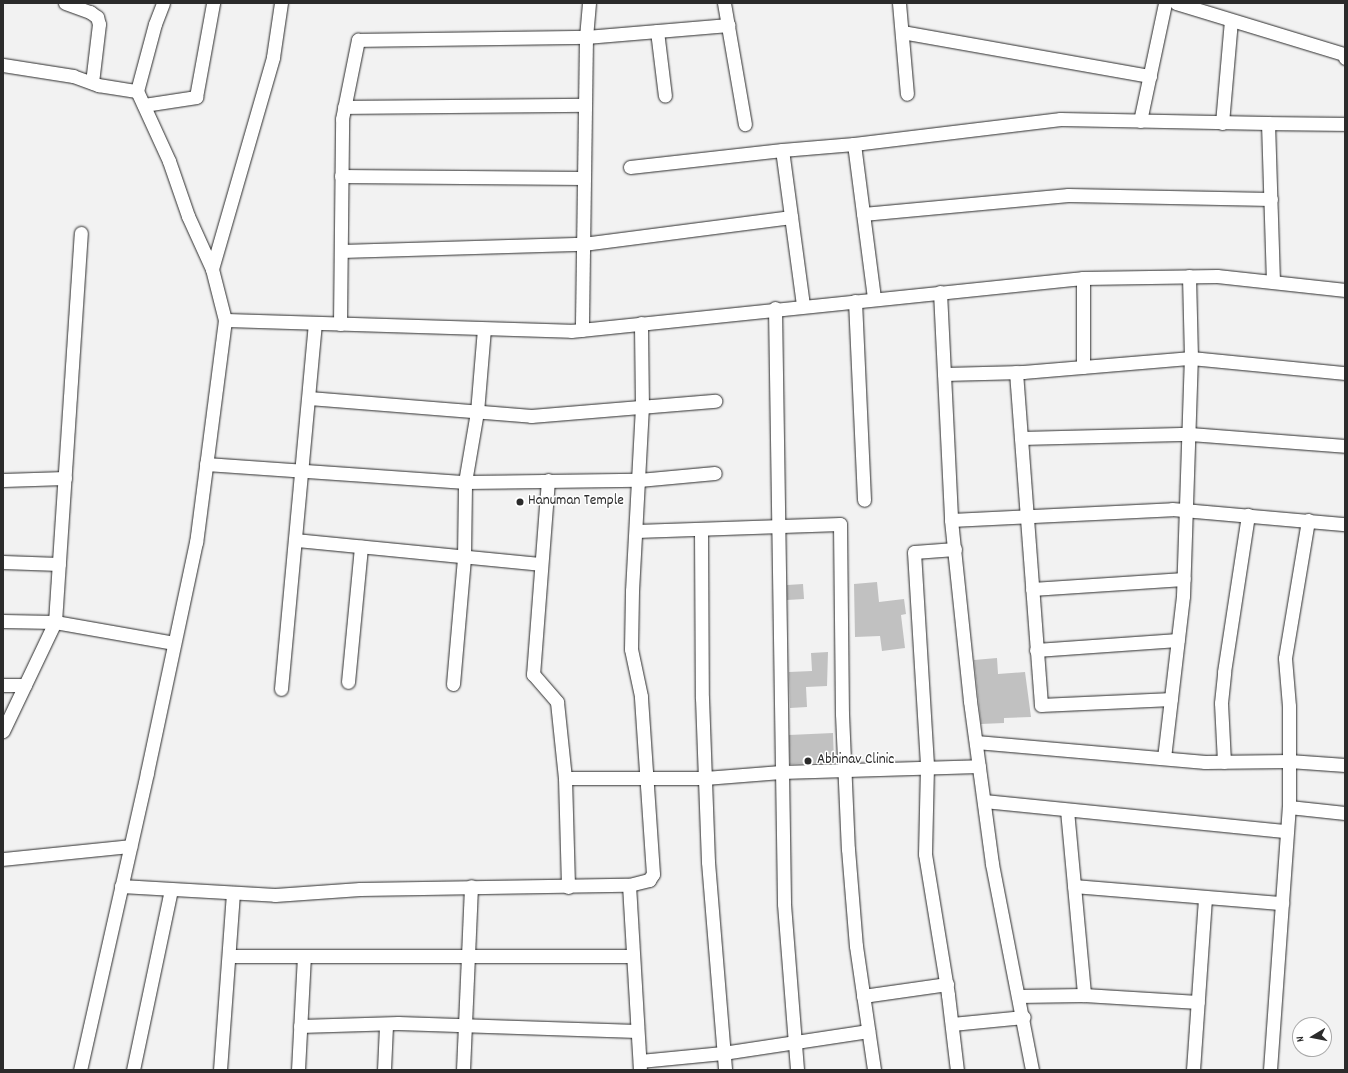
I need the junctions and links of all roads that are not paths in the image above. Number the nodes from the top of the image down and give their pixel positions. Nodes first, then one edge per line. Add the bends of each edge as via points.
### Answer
1 (164, 3) edge
2 (213, 3) edge
3 (282, 3) edge
4 (588, 3) edge
5 (724, 3) edge
6 (899, 3) edge
7 (1165, 3) edge
8 (1176, 3) edge
9 (70, 4) edge
10 (1231, 20) junction
11 (728, 24) junction
12 (657, 31) junction
13 (902, 32) junction
14 (586, 37) junction
15 (1345, 58) edge
16 (3, 66) edge
17 (1150, 76) junction
18 (92, 83) junction
19 (137, 90) junction
20 (907, 94) dead end
21 (665, 96) dead end
22 (144, 105) junction
23 (585, 105) junction
24 (344, 107) junction
25 (1140, 121) junction
26 (1222, 123) junction
27 (1268, 123) junction
28 (745, 124) dead end
29 (1345, 124) edge
30 (854, 144) junction
31 (782, 150) junction
32 (630, 167) dead end
33 (341, 176) junction
34 (584, 178) junction
35 (1271, 199) junction
36 (863, 214) junction
37 (791, 217) junction
38 (81, 233) dead end
39 (583, 244) junction
40 (341, 251) junction
41 (212, 269) junction
42 (1189, 276) junction
43 (1083, 278) junction
44 (1273, 282) junction
45 (1345, 290) edge
46 (940, 292) junction
47 (874, 298) junction
48 (854, 301) junction
49 (803, 305) junction
50 (775, 308) junction
51 (226, 320) junction
52 (641, 323) junction
53 (315, 324) junction
54 (340, 324) junction
55 (484, 328) junction
56 (582, 330) junction
57 (1191, 358) junction
58 (1083, 367) junction
59 (1016, 372) junction
60 (1345, 373) edge
61 (944, 374) junction
62 (309, 398) junction
63 (715, 401) dead end
64 (642, 408) junction
65 (477, 412) junction
66 (1190, 434) junction
67 (1021, 438) junction
68 (1345, 446) edge
69 (206, 464) junction
70 (303, 470) junction
71 (715, 473) dead end
72 (65, 478) junction
73 (3, 480) edge
74 (548, 480) junction
75 (639, 480) junction
76 (465, 482) junction
77 (864, 500) dead end
78 (1188, 510) junction
79 (1248, 515) junction
80 (1026, 516) junction
81 (951, 520) junction
82 (1308, 520) junction
83 (1345, 524) edge
84 (778, 527) junction
85 (701, 530) junction
86 (636, 531) junction
87 (296, 540) junction
88 (361, 547) junction
89 (955, 549) junction
90 (464, 557) junction
91 (3, 562) edge
92 (59, 564) junction
93 (542, 564) junction
94 (1184, 579) junction
95 (1032, 589) junction
96 (3, 622) edge
97 (55, 622) junction
98 (1178, 640) junction
99 (174, 643) junction
100 (1036, 650) junction
101 (348, 682) dead end
102 (453, 684) dead end
103 (25, 685) junction
104 (3, 686) edge
105 (281, 689) dead end
106 (1171, 699) junction
107 (3, 731) edge
108 (976, 742) junction
109 (1164, 758) junction
110 (1289, 761) junction
111 (1224, 762) junction
112 (1345, 765) edge
113 (927, 766) junction
114 (979, 766) junction
115 (845, 769) junction
116 (781, 772) junction
117 (565, 778) junction
118 (646, 778) junction
119 (705, 778) junction
120 (984, 801) junction
121 (1289, 807) junction
122 (1067, 810) junction
123 (1345, 813) edge
124 (1287, 831) junction
125 (130, 846) junction
126 (3, 860) edge
127 (629, 885) junction
128 (121, 886) junction
129 (471, 886) junction
130 (1074, 886) junction
131 (568, 887) junction
132 (171, 890) junction
133 (233, 894) junction
134 (1205, 897) junction
135 (1282, 903) junction
136 (470, 954) junction
137 (229, 956) junction
138 (633, 956) junction
139 (304, 957) junction
140 (947, 984) junction
141 (1084, 995) junction
142 (863, 996) junction
143 (1018, 996) junction
144 (1198, 1002) junction
145 (1024, 1017) junction
146 (952, 1024) junction
147 (300, 1026) junction
148 (386, 1026) junction
149 (464, 1026) junction
150 (637, 1031) junction
151 (868, 1031) junction
152 (794, 1043) junction
153 (723, 1053) junction
154 (640, 1066) edge
155 (80, 1070) edge
156 (133, 1070) edge
157 (220, 1070) edge
158 (298, 1070) edge
159 (384, 1070) edge
160 (463, 1070) edge
161 (725, 1070) edge
162 (797, 1070) edge
163 (874, 1070) edge
164 (958, 1070) edge
165 (1032, 1070) edge
166 (1194, 1070) edge
167 (1270, 1070) edge

1 - 19 street via 155,24
2 - 22 street via 196,97
3 - 41 street via 273,57
4 - 14 street
5 - 11 street
6 - 13 street
7 - 17 street
8 - 10 street
9 - 18 street via 90,12 97,17 99,24
10 - 15 street via 1344,54
10 - 26 street
11 - 12 street
11 - 28 street
12 - 14 street
12 - 21 street
13 - 17 street
13 - 20 street
14 - 23 street
14 - 24 street via 358,40
16 - 18 street via 73,76
17 - 25 street
18 - 19 street
19 - 22 street
22 - 41 street
23 - 24 street
23 - 34 street
24 - 33 street
25 - 26 street
25 - 30 street via 1060,118
26 - 27 street
27 - 29 street
27 - 35 street
30 - 31 street
30 - 36 street
31 - 32 street
31 - 37 street
33 - 34 street
33 - 40 street
34 - 39 street
35 - 36 street via 1068,195
35 - 44 street
36 - 47 street
37 - 39 street
37 - 49 street
38 - 72 street
39 - 40 street
39 - 56 street
40 - 54 street
41 - 51 street
42 - 43 street
42 - 44 street
42 - 57 street
43 - 46 street
43 - 58 street
44 - 45 street
46 - 47 street
46 - 61 street
47 - 48 street
48 - 49 street
48 - 77 street
49 - 50 street
50 - 52 street
50 - 84 street
51 - 53 street
51 - 69 street
52 - 56 street
52 - 64 street
53 - 54 street
53 - 62 street
54 - 55 street
55 - 56 street
55 - 65 street
57 - 58 street
57 - 60 street
57 - 66 street
58 - 59 street
59 - 61 street
59 - 67 street
61 - 81 street
62 - 65 street
62 - 70 street
63 - 64 street
64 - 65 street via 531,416
64 - 75 street
65 - 76 street
66 - 67 street
66 - 68 street
66 - 78 street
67 - 80 street
69 - 70 street
69 - 99 street via 196,542
70 - 76 street
70 - 87 street
71 - 75 street
72 - 73 street
72 - 92 street
74 - 75 street
74 - 76 street
74 - 93 street
75 - 86 street
76 - 90 street
78 - 79 street
78 - 80 street
78 - 94 street
79 - 82 street
79 - 111 street via 1224,672 1221,703
80 - 81 street
80 - 95 street
81 - 89 street
82 - 83 street
82 - 110 street via 1285,658 1289,706
84 - 85 street
84 - 115 street via 840,524
84 - 116 street
85 - 86 street
85 - 119 street
86 - 118 street via 631,649 641,696
87 - 88 street
87 - 105 street
88 - 90 street
88 - 101 street
89 - 108 street
89 - 113 street via 914,552
90 - 93 street
90 - 102 street
91 - 92 street
92 - 97 street
93 - 117 street via 533,674 557,702
94 - 95 street
94 - 98 street
95 - 100 street
96 - 97 street
97 - 99 street
97 - 103 street
98 - 100 street
98 - 106 street
99 - 125 street
100 - 106 street via 1041,705
103 - 104 street
103 - 107 street
106 - 109 street
108 - 109 street
108 - 114 street
109 - 111 street
110 - 111 street
110 - 112 street
110 - 121 street
113 - 114 street
113 - 115 street
113 - 140 street via 925,854
114 - 120 street
115 - 116 street
115 - 142 street via 848,849
116 - 119 street
116 - 152 street via 784,904
117 - 118 street
117 - 131 street
118 - 119 street
118 - 127 street via 653,874 649,880
119 - 153 street via 708,862
120 - 122 street
120 - 143 street via 992,864
121 - 123 street
121 - 124 street
122 - 124 street
122 - 130 street
124 - 135 street
125 - 126 street
125 - 128 street
127 - 131 street
127 - 138 street
128 - 132 street
128 - 155 street
129 - 131 street
129 - 133 street via 360,889 275,895
129 - 136 street
130 - 134 street
130 - 141 street
132 - 133 street
132 - 156 street
133 - 137 street
134 - 135 street
134 - 144 street
135 - 167 street
136 - 138 street
136 - 139 street
136 - 149 street
137 - 139 street
137 - 157 street
138 - 150 street
139 - 147 street
140 - 142 street
140 - 146 street
141 - 143 street
141 - 144 street
142 - 151 street
143 - 145 street
144 - 166 street
145 - 146 street
145 - 165 street
146 - 164 street
147 - 148 street
147 - 158 street
148 - 149 street
148 - 159 street
149 - 150 street
149 - 160 street
150 - 154 street
151 - 152 street
151 - 163 street
152 - 153 street
152 - 162 street
153 - 154 street
153 - 161 street

